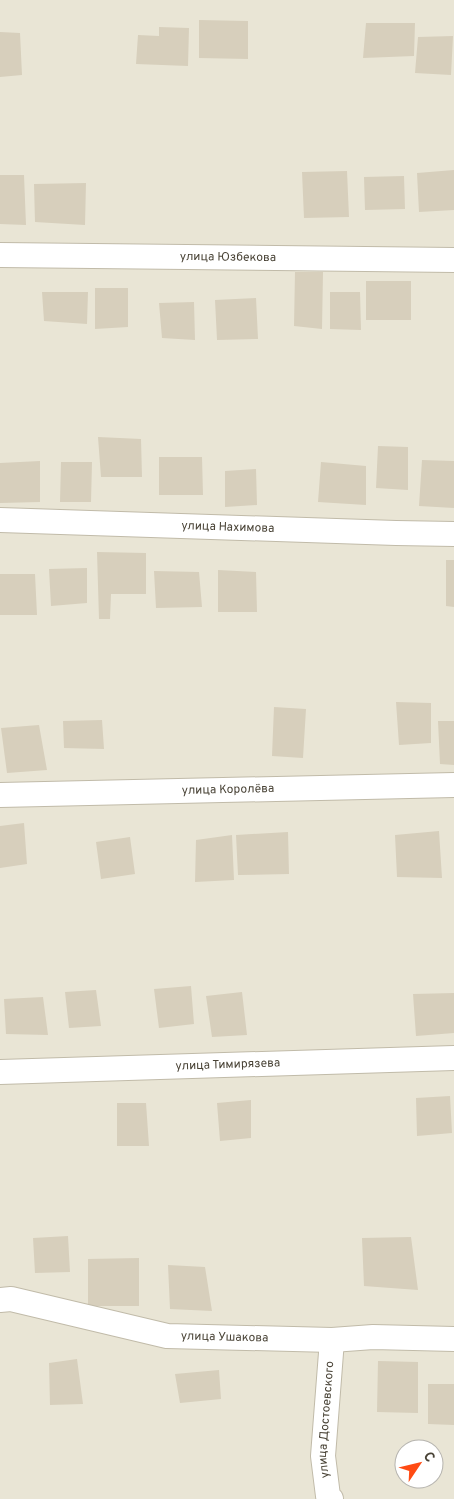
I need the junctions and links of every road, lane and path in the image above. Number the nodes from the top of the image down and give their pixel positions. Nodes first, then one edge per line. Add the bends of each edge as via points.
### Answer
1 (0, 256) edge
2 (454, 260) edge
3 (0, 520) edge
4 (454, 534) edge
5 (454, 785) edge
6 (0, 795) edge
7 (454, 1058) edge
8 (0, 1072) edge
9 (0, 1300) edge
10 (454, 1338) edge
11 (332, 1340) junction
12 (331, 1499) edge

1 - 2 street, улица Юзбекова
3 - 4 street, улица Нахимова
5 - 6 street, улица Королёва
7 - 8 street, улица Тимирязева
9 - 11 street, улица Ушакова via 11,1299 166,1336
10 - 11 street, улица Ушакова
11 - 12 street, улица Достоевского via 323,1456

